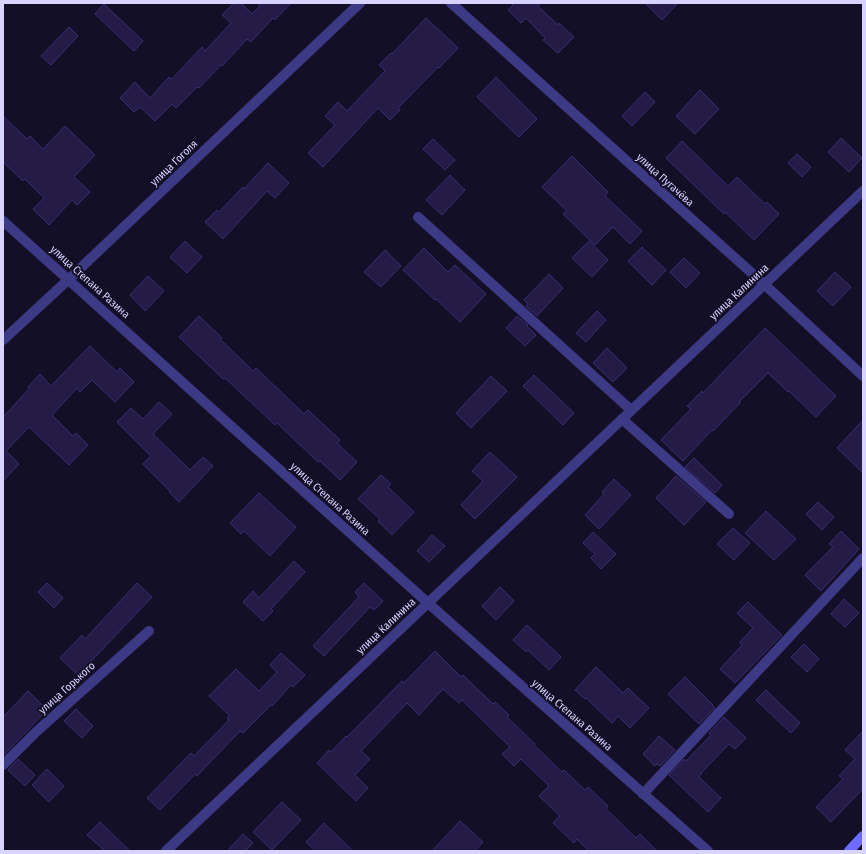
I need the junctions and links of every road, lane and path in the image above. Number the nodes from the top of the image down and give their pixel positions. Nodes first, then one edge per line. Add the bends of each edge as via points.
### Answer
1 (360, 3) edge
2 (450, 3) edge
3 (863, 191) edge
4 (418, 217) dead end
5 (3, 221) edge
6 (69, 280) junction
7 (764, 284) junction
8 (3, 340) edge
9 (863, 376) edge
10 (632, 410) junction
11 (622, 419) junction
12 (729, 514) dead end
13 (863, 558) edge
14 (428, 603) junction
15 (149, 631) dead end
16 (3, 766) edge
17 (643, 794) junction
18 (863, 836) edge
19 (166, 851) edge
20 (708, 851) edge
21 (849, 851) edge

1 - 6 street, улица Гоголя
2 - 7 street, улица Пугачёва
3 - 7 street, улица Калинина
4 - 10 street
5 - 6 street, улица Степана Разина
6 - 8 street, улица Гоголя
6 - 14 street, улица Степана Разина
7 - 9 street, улица Пугачёва
7 - 10 street, улица Калинина
10 - 11 street, улица Калинина
11 - 12 street
11 - 14 street, улица Калинина
13 - 17 street
14 - 17 street, улица Степана Разина
14 - 19 street, улица Калинина
15 - 16 street, улица Горького via 36,732
17 - 20 street, улица Степана Разина
18 - 21 main road

